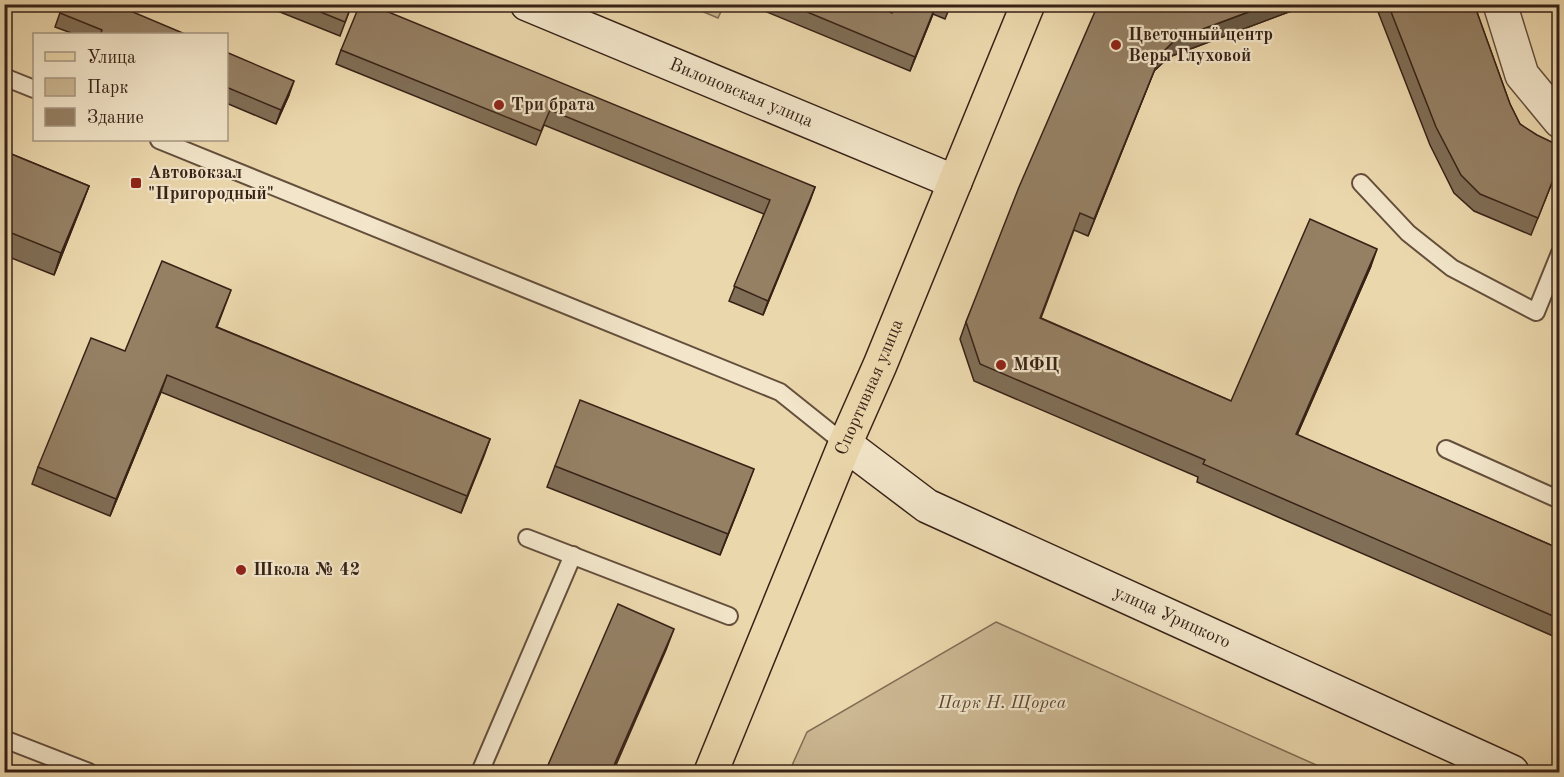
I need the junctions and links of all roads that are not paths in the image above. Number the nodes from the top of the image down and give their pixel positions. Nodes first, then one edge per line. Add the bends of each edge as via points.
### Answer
1 (527, 4) edge
2 (1028, 4) edge
3 (1500, 4) edge
4 (4, 77) edge
5 (33, 89) edge
6 (1560, 121) edge
7 (161, 141) edge
8 (955, 182) junction
9 (1361, 183) dead end
10 (1560, 253) edge
11 (845, 444) junction
12 (1446, 449) dead end
13 (1560, 500) edge
14 (527, 538) dead end
15 (573, 555) junction
16 (729, 616) dead end
17 (4, 739) edge
18 (89, 772) edge
19 (480, 772) edge
20 (711, 772) edge
21 (1512, 772) edge

1 - 8 main road, Вилоновская улица
2 - 8 main road, Спортивная улица
3 - 6 main road via 1522,75
4 - 5 lane
7 - 11 lane via 780,392
8 - 11 main road, Спортивная улица
9 - 10 lane via 1408,232 1452,268 1536,312
11 - 20 main road, Спортивная улица
11 - 21 main road, улица Урицкого via 927,506
12 - 13 lane
14 - 15 lane
15 - 16 lane
15 - 19 lane
17 - 18 lane

